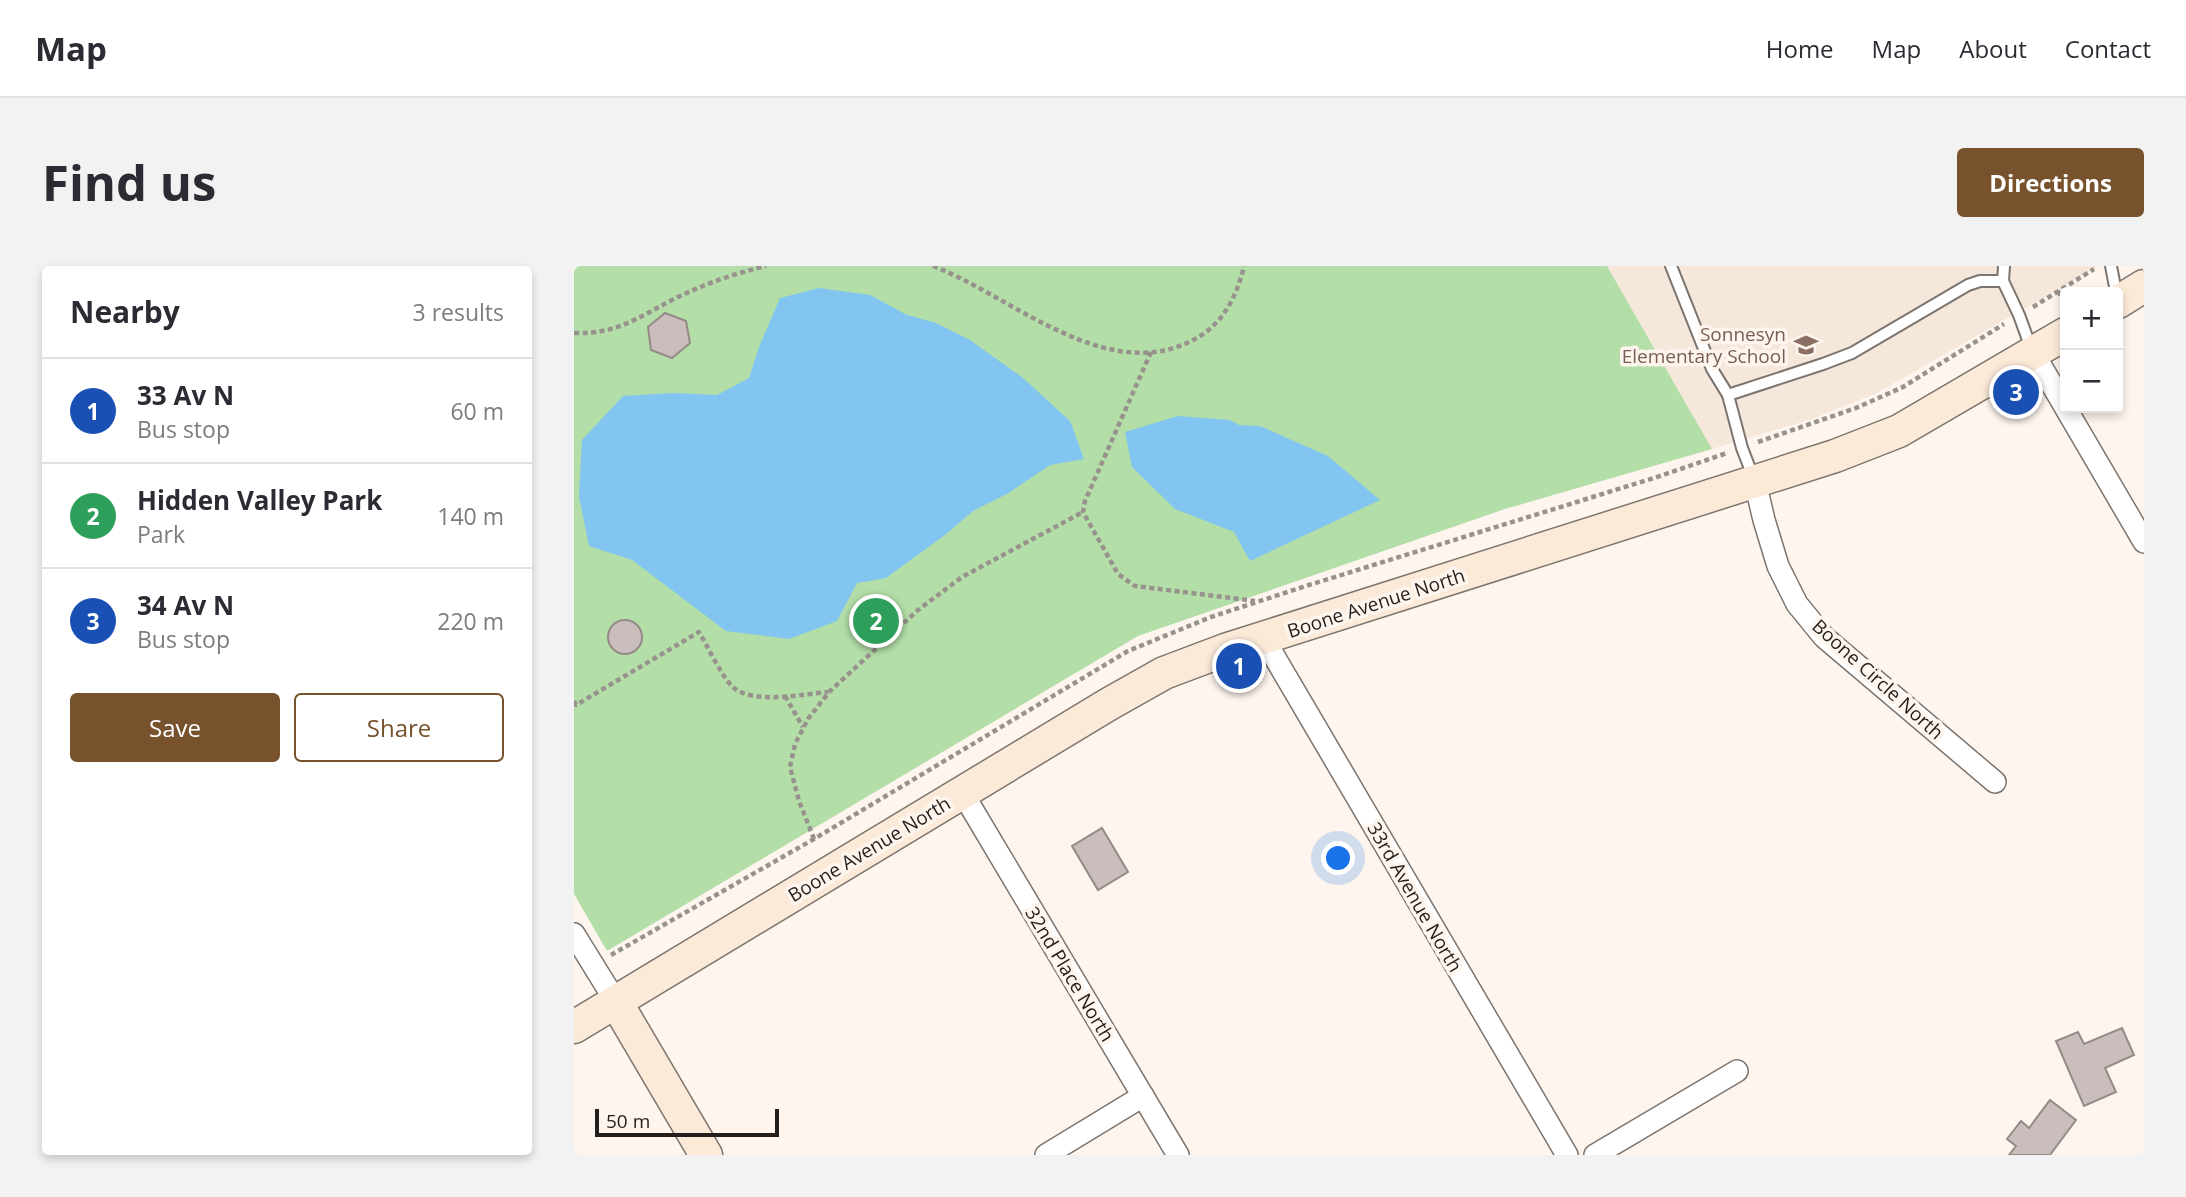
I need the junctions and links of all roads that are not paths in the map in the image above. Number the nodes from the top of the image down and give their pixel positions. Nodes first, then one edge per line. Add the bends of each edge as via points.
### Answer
1 (1671, 266) edge
2 (2004, 266) edge
3 (2111, 266) edge
4 (2003, 281) junction
5 (2119, 287) edge
6 (2060, 337) edge
7 (2034, 354) junction
8 (1728, 395) junction
9 (1755, 482) junction
10 (2144, 542) edge
11 (1264, 639) junction
12 (1995, 782) dead end
13 (962, 792) junction
14 (574, 934) edge
15 (616, 1002) junction
16 (574, 1027) edge
17 (1737, 1071) dead end
18 (1143, 1096) junction
19 (706, 1155) edge
20 (1045, 1155) edge
21 (1178, 1155) edge
22 (1567, 1155) edge
23 (1595, 1155) edge

1 - 8 lane via 1712,369
2 - 4 lane
3 - 5 lane
4 - 7 lane
4 - 8 lane via 1968,285 1852,353
6 - 7 street, Boone Avenue North
7 - 9 street, Boone Avenue North via 1899,431
7 - 10 street
8 - 9 lane
9 - 11 street, Boone Avenue North
9 - 12 street, Boone Circle North via 1778,566 1797,604 1855,665
11 - 13 street, Boone Avenue North via 1164,673
11 - 22 street, 33rd Avenue North
13 - 15 street, Boone Avenue North
13 - 18 street, 32nd Place North
14 - 15 street
15 - 16 street, Boone Avenue North
15 - 19 street
17 - 23 street
18 - 20 street
18 - 21 street, 32nd Place North

